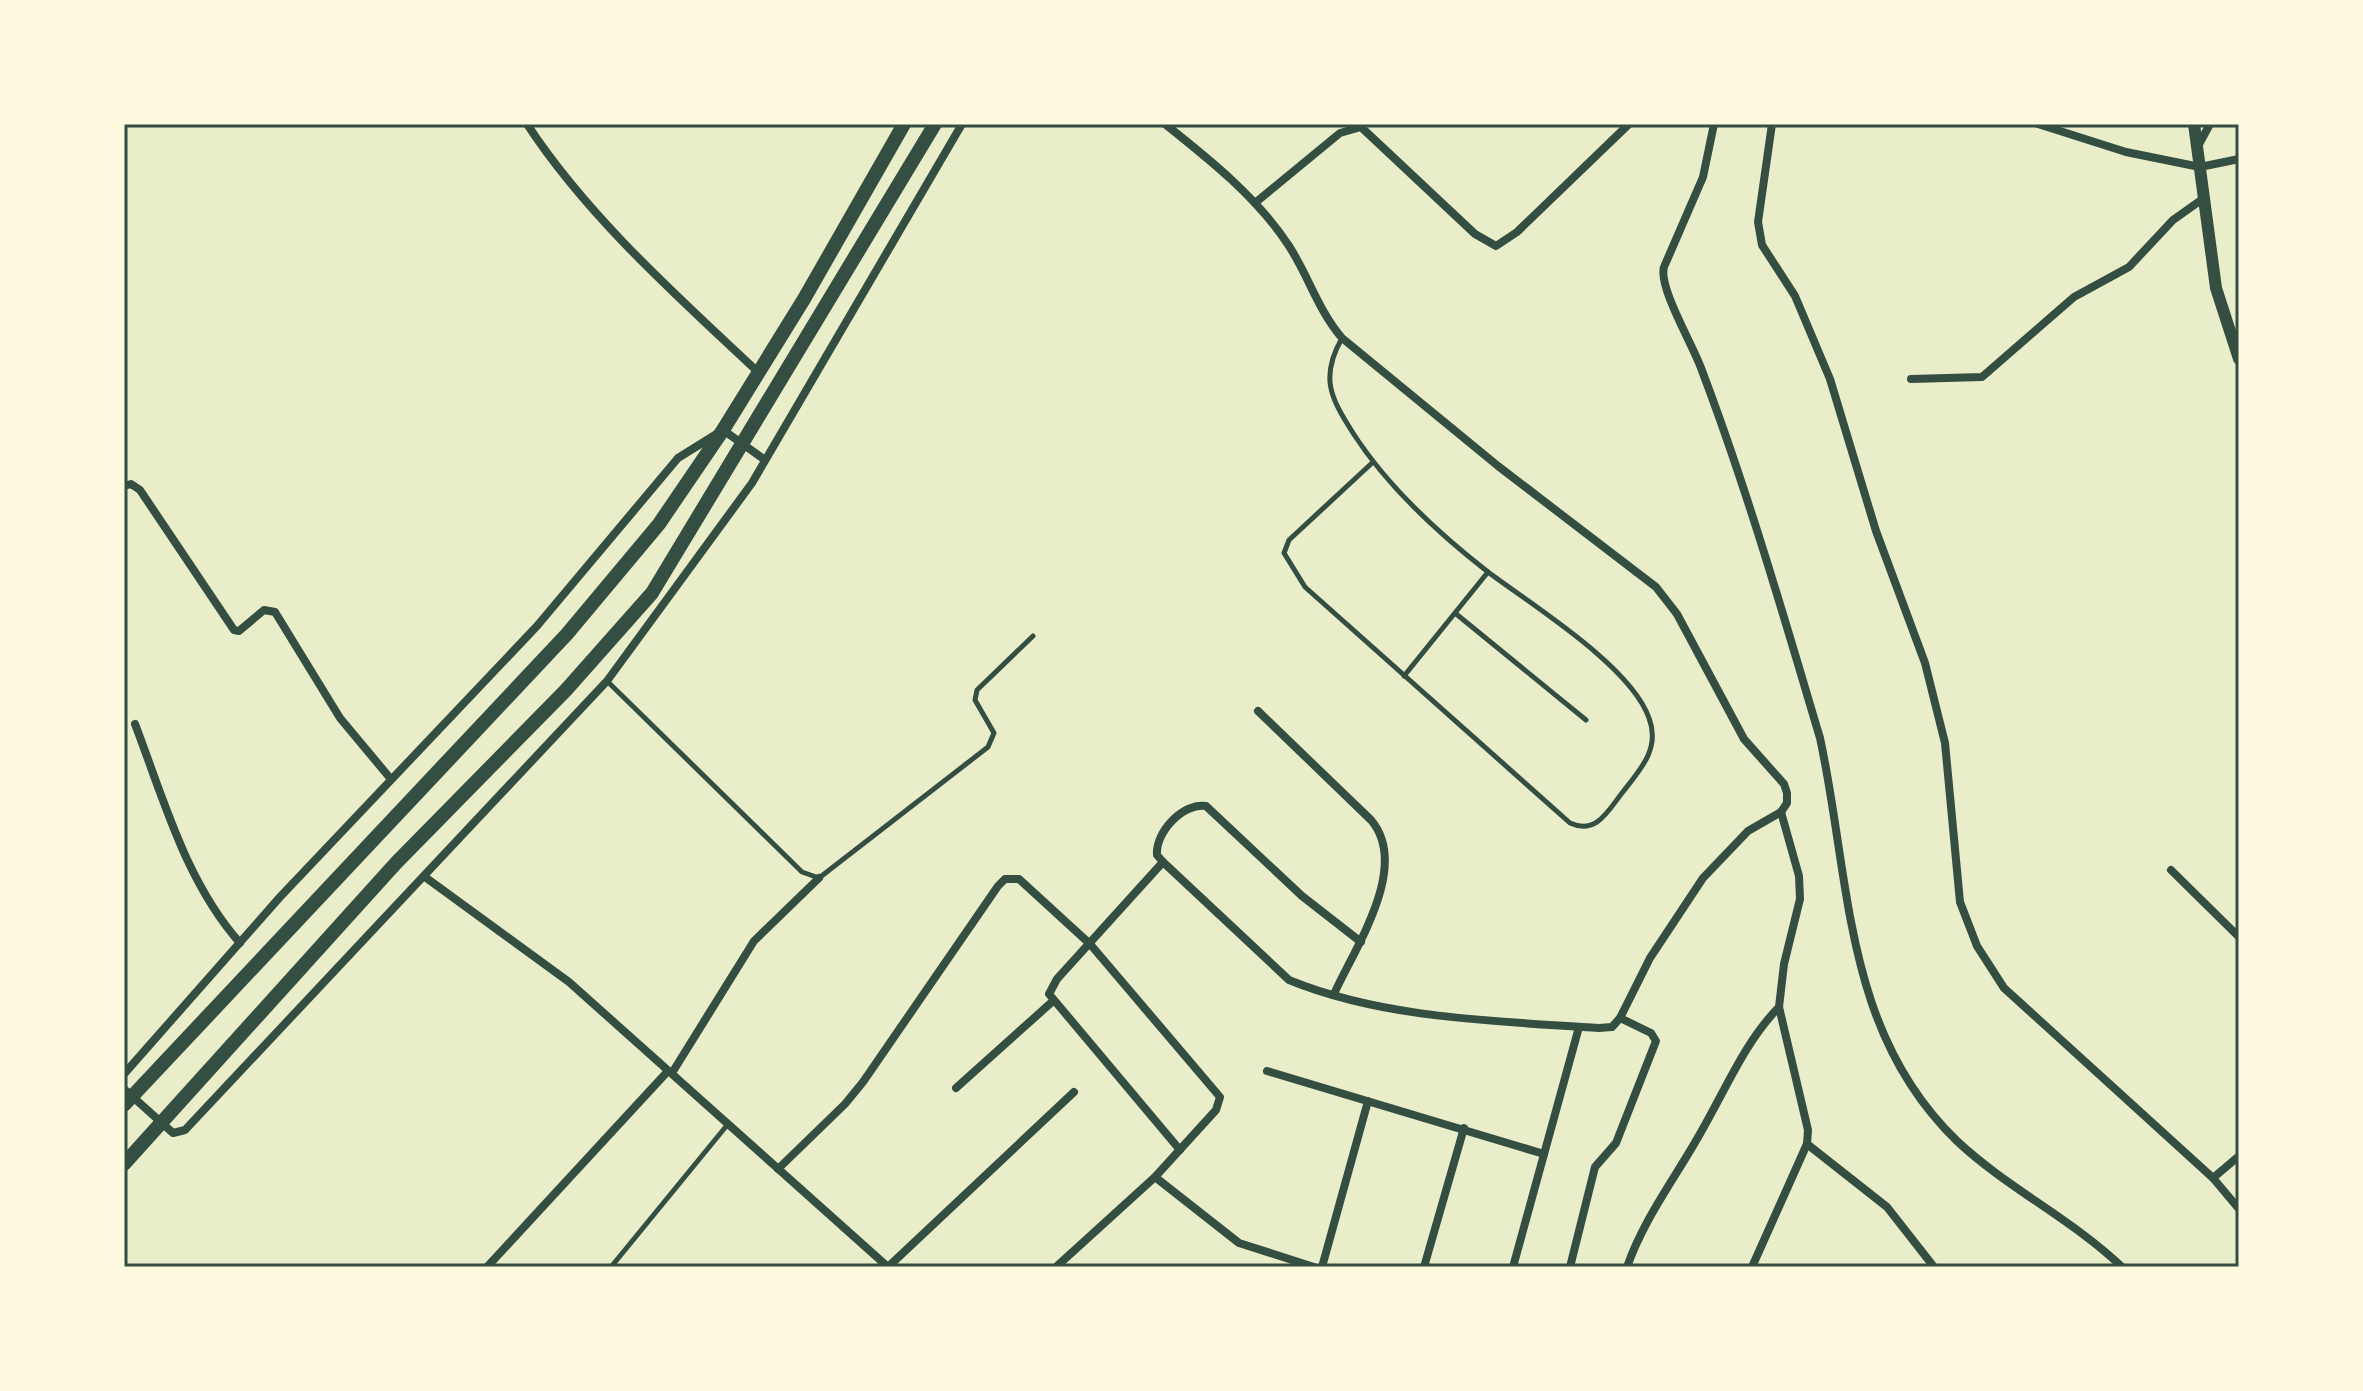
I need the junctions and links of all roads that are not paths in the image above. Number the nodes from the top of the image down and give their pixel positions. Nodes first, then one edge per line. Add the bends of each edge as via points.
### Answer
1 (527, 124) edge
2 (904, 124) edge
3 (935, 124) edge
4 (962, 124) edge
5 (1165, 124) edge
6 (1629, 124) edge
7 (1714, 124) edge
8 (1772, 124) edge
9 (2038, 124) edge
10 (2194, 124) edge
11 (2210, 124) edge
12 (2197, 148) junction
13 (2239, 159) edge
14 (2200, 167) junction
15 (2204, 198) junction
16 (1255, 203) junction
17 (1342, 338) junction
18 (2239, 359) edge
19 (758, 372) junction
20 (1911, 379) dead end
21 (723, 430) junction
22 (765, 460) junction
23 (1372, 463) junction
24 (124, 486) edge
25 (1488, 572) junction
26 (1455, 613) junction
27 (1033, 636) dead end
28 (1404, 676) junction
29 (607, 681) junction
30 (1258, 711) dead end
31 (1586, 720) dead end
32 (135, 724) dead end
33 (390, 778) junction
34 (1781, 812) junction
35 (1163, 862) junction
36 (2171, 870) dead end
37 (425, 877) junction
38 (819, 878) junction
39 (2239, 937) edge
40 (1361, 942) junction
41 (240, 943) junction
42 (1090, 944) junction
43 (1334, 994) junction
44 (1053, 1001) junction
45 (1779, 1007) junction
46 (1620, 1018) junction
47 (1579, 1027) junction
48 (668, 1071) junction
49 (1267, 1071) dead end
50 (124, 1074) edge
51 (956, 1088) dead end
52 (124, 1089) edge
53 (1074, 1092) dead end
54 (1368, 1101) junction
55 (124, 1105) edge
56 (728, 1124) junction
57 (1464, 1128) junction
58 (1807, 1144) junction
59 (1180, 1150) junction
60 (1544, 1154) junction
61 (2239, 1156) edge
62 (124, 1164) edge
63 (778, 1169) junction
64 (1155, 1177) junction
65 (2213, 1178) junction
66 (2239, 1209) edge
67 (1302, 1266) edge
68 (487, 1267) edge
69 (611, 1267) edge
70 (888, 1267) edge
71 (1056, 1267) edge
72 (1314, 1267) edge
73 (1322, 1267) edge
74 (1424, 1267) edge
75 (1513, 1267) edge
76 (1570, 1267) edge
77 (1627, 1267) edge
78 (1752, 1267) edge
79 (1934, 1267) edge
80 (2122, 1267) edge

1 - 19 street via 660,279
2 - 19 main road
3 - 62 main road via 652,593 566,690 396,863
4 - 22 street
5 - 16 street
6 - 16 street via 1496,246 1475,234 1361,127 1340,133
7 - 80 street via 1703,177 1662,280 1729,441 1820,738 1842,880 1868,999 1913,1086 1957,1140
8 - 65 street via 1758,222 1762,245 1795,296 1830,379 1876,531 1925,663 1945,743 1960,902 1977,946 2004,988
9 - 14 street via 2126,152
10 - 12 street
11 - 12 street
12 - 14 street
13 - 14 street
14 - 15 street
15 - 18 street via 2216,288
15 - 20 street via 2173,220 2129,267 2074,297 1982,377
16 - 17 street via 1288,244 1326,320
17 - 23 lane via 1329,363 1327,382
17 - 34 street via 1656,587 1677,614 1744,739 1784,784 1787,803
19 - 21 main road
21 - 22 street
21 - 33 street via 678,458 537,626
21 - 55 main road via 659,524 567,634
22 - 29 street via 726,523
23 - 25 lane
23 - 28 lane via 1300,526 1284,553 1305,587
24 - 33 street via 140,490 234,630 264,610 275,612 340,718
25 - 26 lane
25 - 28 lane via 1556,621 1618,676 1650,719 1653,740 1648,760 1600,822 1579,827 1570,823
26 - 28 lane
26 - 31 lane
27 - 38 lane via 977,690 975,700 994,733 988,747
29 - 37 street
29 - 38 lane via 802,872
30 - 40 street via 1371,820 1384,839 1377,903
32 - 41 street via 209,907
33 - 41 street
34 - 45 street via 1800,899
34 - 46 street via 1748,831 1703,878 1650,958
35 - 40 street via 1157,855 1160,836 1187,807 1206,806 1302,896
35 - 42 street
35 - 43 street via 1274,970
36 - 39 street
37 - 48 street via 569,982
37 - 52 street via 185,1130 173,1133
38 - 48 street via 754,941 672,1073
40 - 43 street
41 - 50 street
42 - 44 street via 1052,987
42 - 59 street via 1220,1097 1216,1110
42 - 63 street via 1019,879 1005,879 863,1082
43 - 47 street via 1414,1012
44 - 51 street
44 - 59 street
45 - 58 street
45 - 77 street via 1749,1043
46 - 47 street via 1612,1027
46 - 76 street via 1651,1033 1656,1041 1616,1143 1595,1167
47 - 60 street
48 - 56 street
48 - 68 street
49 - 54 street
53 - 70 street
54 - 57 street
54 - 73 street
56 - 63 street
56 - 69 lane
57 - 60 street
57 - 74 street
58 - 78 street
58 - 79 street via 1887,1207
59 - 64 street
60 - 75 street
61 - 65 street
63 - 70 street
64 - 67 street via 1239,1243
64 - 71 street
65 - 66 street
67 - 72 street

